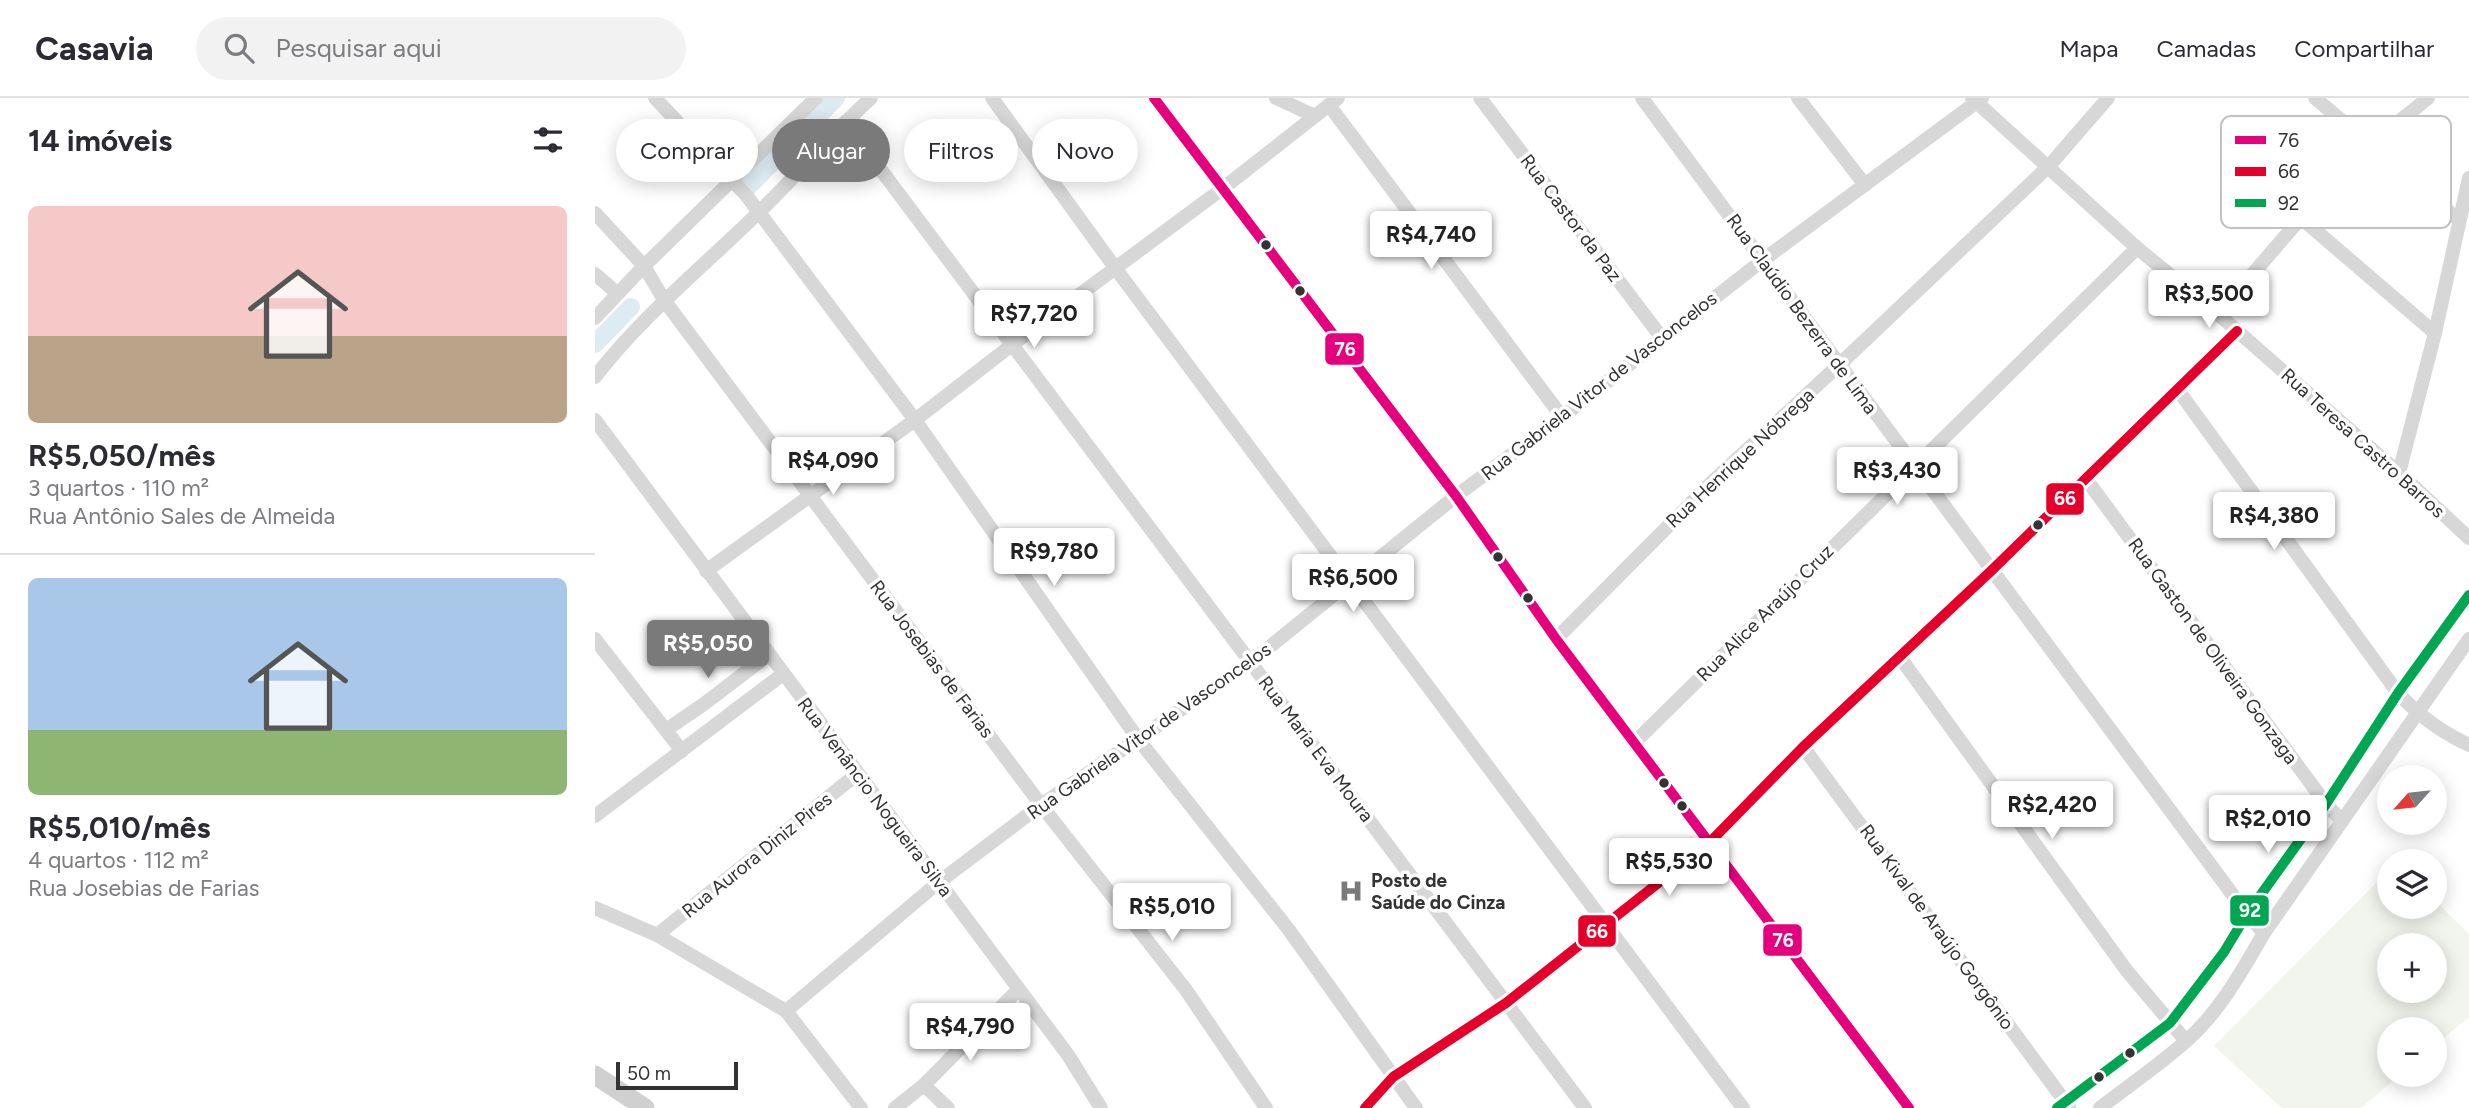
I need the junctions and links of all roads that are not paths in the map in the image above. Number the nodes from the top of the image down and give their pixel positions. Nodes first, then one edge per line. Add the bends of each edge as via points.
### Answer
1 (655, 98) edge
2 (816, 98) edge
3 (871, 98) edge
4 (992, 98) edge
5 (1154, 98) edge
6 (1276, 98) edge
7 (1480, 98) edge
8 (1642, 98) edge
9 (1798, 98) edge
10 (2108, 98) edge
11 (2315, 98) edge
12 (2428, 98) edge
13 (1977, 100) edge
14 (1333, 101) edge
15 (1315, 116) junction
16 (2335, 116) edge
17 (2406, 116) edge
18 (675, 119) edge
19 (848, 119) edge
20 (758, 155) edge
21 (2049, 166) junction
22 (2469, 178) edge
23 (890, 181) edge
24 (730, 182) edge
25 (734, 182) edge
26 (788, 182) edge
27 (1865, 186) junction
28 (1222, 189) junction
29 (759, 213) junction
30 (2451, 213) edge
31 (595, 214) edge
32 (2459, 220) junction
33 (2292, 228) edge
34 (2313, 228) edge
35 (2137, 248) junction
36 (1763, 260) junction
37 (644, 266) junction
38 (1116, 269) junction
39 (595, 274) edge
40 (617, 293) junction
41 (664, 300) junction
42 (2218, 314) junction
43 (595, 318) edge
44 (2237, 331) junction
45 (2435, 333) junction
46 (1662, 338) junction
47 (1013, 344) junction
48 (1840, 364) junction
49 (595, 377) edge
50 (2178, 390) junction
51 (1562, 417) junction
52 (595, 420) edge
53 (915, 420) junction
54 (1913, 466) junction
55 (2399, 473) junction
56 (2085, 479) junction
57 (810, 496) junction
58 (1456, 496) junction
59 (2469, 538) edge
60 (706, 571) junction
61 (1991, 571) junction
62 (1351, 581) junction
63 (2469, 595) edge
64 (595, 639) edge
65 (1556, 639) junction
66 (2469, 639) edge
67 (768, 655) junction
68 (1899, 656) junction
69 (1251, 662) junction
70 (783, 674) junction
71 (2398, 693) junction
72 (2417, 713) junction
73 (666, 730) junction
74 (1138, 739) junction
75 (1634, 743) junction
76 (2469, 745) edge
77 (1803, 747) junction
78 (682, 751) junction
79 (857, 774) junction
80 (2326, 804) junction
81 (1041, 805) junction
82 (595, 816) edge
83 (2342, 821) junction
84 (1709, 843) junction
85 (939, 882) junction
86 (595, 908) edge
87 (2247, 914) junction
88 (1607, 925) junction
89 (2264, 933) junction
90 (657, 935) junction
91 (1018, 990) junction
92 (1506, 1003) junction
93 (786, 1011) junction
94 (2170, 1023) junction
95 (2186, 1041) junction
96 (595, 1075) edge
97 (1393, 1077) junction
98 (924, 1085) junction
99 (2064, 1106) edge
100 (645, 1108) edge
101 (861, 1108) edge
102 (895, 1108) edge
103 (949, 1108) edge
104 (1101, 1108) edge
105 (1266, 1108) edge
106 (1365, 1108) edge
107 (1416, 1108) edge
108 (1585, 1108) edge
109 (1743, 1108) edge
110 (1909, 1108) edge
111 (2100, 1108) edge

1 - 18 street
2 - 20 street
3 - 19 street
4 - 38 street
5 - 28 street
6 - 15 street
7 - 46 street, Rua Castor da Paz
8 - 36 street, Rua Claúdio Bezerra de Lima
9 - 27 street
10 - 21 street, Rua Henrique Nóbrega
11 - 16 street
12 - 17 street
13 - 21 street, Rua Teresa Castro Barros
13 - 27 street, Rua Gabriela Vitor de Vasconcelos
14 - 15 street
14 - 51 street
15 - 28 street
21 - 35 street, Rua Teresa Castro Barros
21 - 48 street, Rua Henrique Nóbrega
22 - 32 street
23 - 47 street, Rua Maria Eva Moura
24 - 37 street
25 - 29 street
26 - 29 street
27 - 36 street, Rua Gabriela Vitor de Vasconcelos
28 - 38 street
28 - 58 street
29 - 41 street
29 - 53 street
30 - 32 street
31 - 37 street, Rua Josebias de Farias
32 - 45 street
33 - 42 street
34 - 45 street
35 - 42 street, Rua Teresa Castro Barros
35 - 54 street, Rua Alice Araújo Cruz
36 - 46 street, Rua Gabriela Vitor de Vasconcelos
36 - 48 street, Rua Claúdio Bezerra de Lima
37 - 40 street
37 - 41 street, Rua Josebias de Farias
38 - 47 street
38 - 62 street
39 - 40 street
40 - 43 street
41 - 49 street
41 - 57 street, Rua Josebias de Farias
42 - 44 street, Rua Teresa Castro Barros
44 - 50 street
44 - 55 street, Rua Teresa Castro Barros
45 - 55 street
46 - 51 street, Rua Gabriela Vitor de Vasconcelos
47 - 53 street
47 - 69 street, Rua Maria Eva Moura
48 - 54 street, Rua Claúdio Bezerra de Lima
48 - 65 street, Rua Henrique Nóbrega via 1710,484
50 - 56 street
50 - 71 street
51 - 58 street, Rua Gabriela Vitor de Vasconcelos
52 - 60 street, Rua Venâncio Nogueira Silva
53 - 57 street
53 - 74 street
54 - 61 street, Rua Claúdio Bezerra de Lima
54 - 75 street, Rua Alice Araújo Cruz
55 - 59 street, Rua Teresa Castro Barros
56 - 61 street
56 - 80 street, Rua Gaston de Oliveira Gonzaga
57 - 60 street
57 - 81 street, Rua Josebias de Farias
58 - 62 street, Rua Gabriela Vitor de Vasconcelos
58 - 65 street
60 - 67 street, Rua Venâncio Nogueira Silva
61 - 68 street
61 - 87 street, Rua Claúdio Bezerra de Lima
62 - 69 street, Rua Gabriela Vitor de Vasconcelos
62 - 88 street
63 - 71 street
64 - 73 street
65 - 75 street
66 - 72 street
67 - 70 street, Rua Venâncio Nogueira Silva
67 - 73 street
68 - 77 street
68 - 94 street via 2041,856
69 - 74 street, Rua Gabriela Vitor de Vasconcelos
69 - 92 street, Rua Maria Eva Moura
70 - 78 street
70 - 79 street, Rua Venâncio Nogueira Silva
71 - 72 street
71 - 80 street
72 - 76 street
72 - 83 street
73 - 78 street
74 - 81 street, Rua Gabriela Vitor de Vasconcelos
74 - 97 street via 1289,930
75 - 84 street
77 - 84 street
77 - 99 street, Rua Kival de Araújo Gorgônio
78 - 82 street
79 - 85 street, Rua Venâncio Nogueira Silva
79 - 90 street, Rua Aurora Diniz Pires
80 - 83 street, Rua Gaston de Oliveira Gonzaga
80 - 87 street
81 - 85 street, Rua Gabriela Vitor de Vasconcelos
81 - 105 street, Rua Josebias de Farias via 1186,990
83 - 89 street
84 - 88 street
84 - 110 street
85 - 91 street, Rua Venâncio Nogueira Silva
85 - 93 street, Rua Gabriela Vitor de Vasconcelos
86 - 90 street
87 - 89 street, Rua Claúdio Bezerra de Lima
87 - 94 street
88 - 92 street
88 - 109 street
89 - 95 street via 2212,1014
90 - 93 street
91 - 98 street
91 - 104 street, Rua Venâncio Nogueira Silva via 1068,1055
92 - 97 street
92 - 108 street, Rua Maria Eva Moura
93 - 101 street
94 - 95 street
94 - 99 street
95 - 111 street
96 - 100 main road
97 - 106 street
97 - 107 street
98 - 102 street
98 - 103 street

